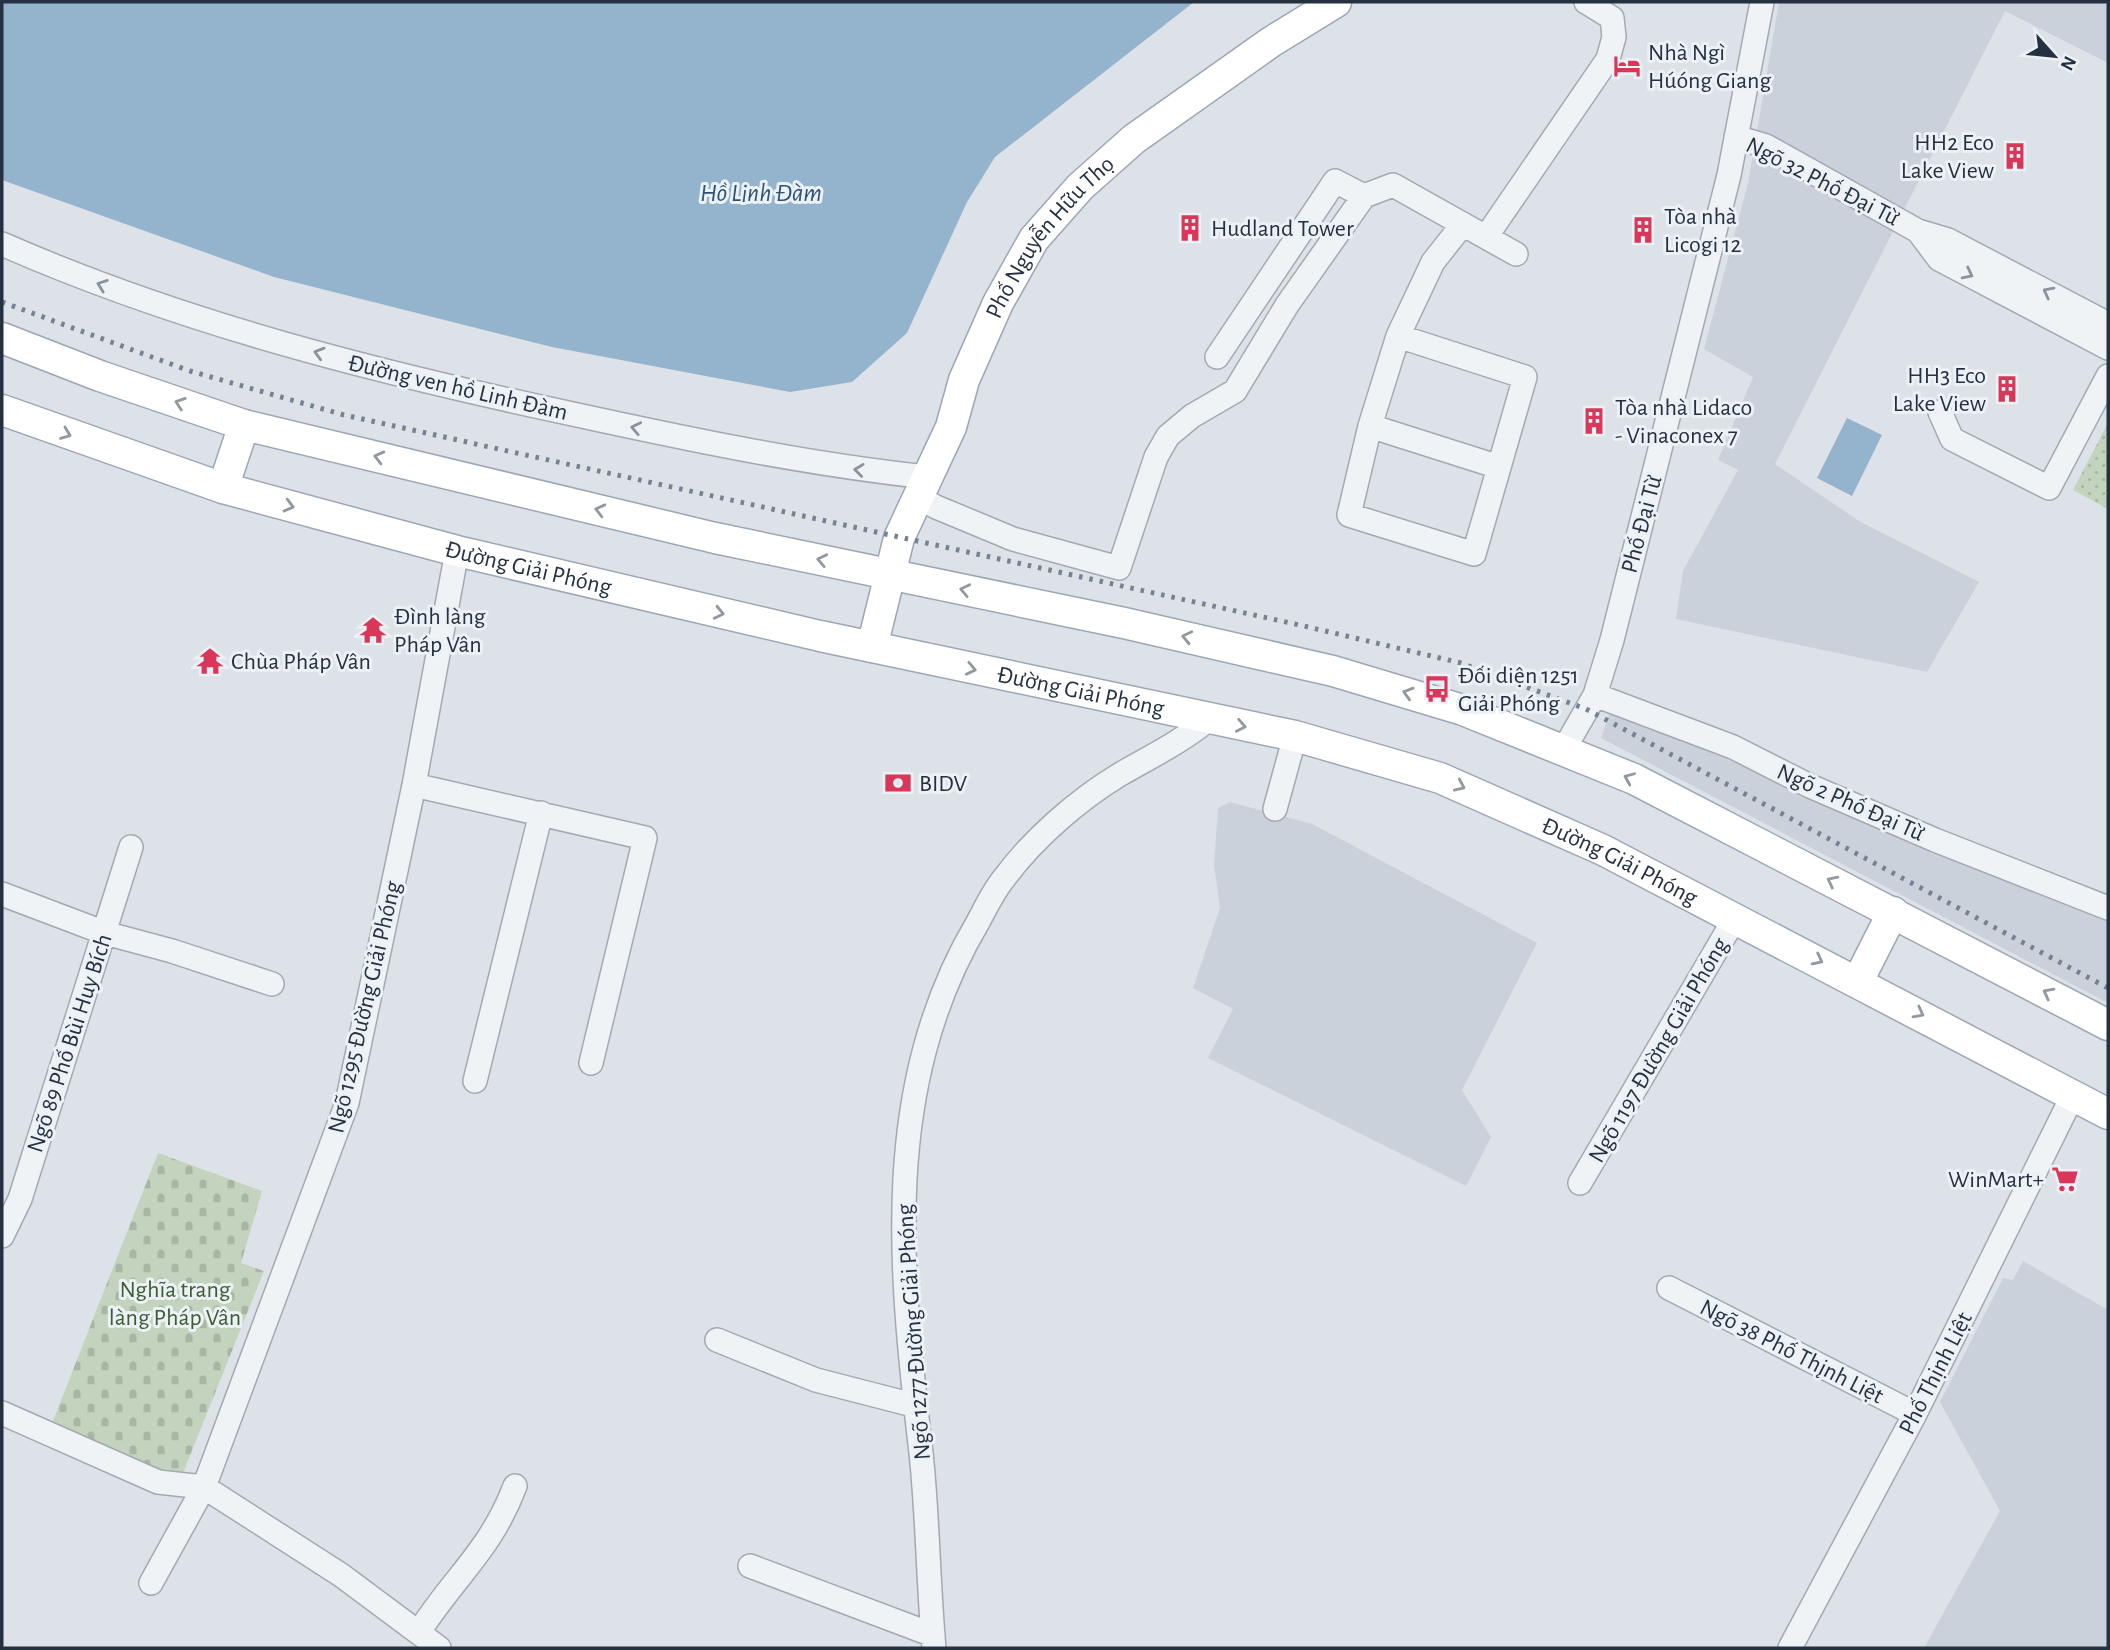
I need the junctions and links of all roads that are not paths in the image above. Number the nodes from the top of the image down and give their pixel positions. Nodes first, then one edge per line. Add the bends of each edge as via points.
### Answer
1 (1336, 2) edge
2 (1586, 2) edge
3 (1762, 2) edge
4 (1737, 137) junction
5 (1364, 196) junction
6 (1463, 225) junction
7 (1913, 228) junction
8 (1486, 237) junction
9 (2, 244) edge
10 (1516, 254) dead end
11 (2108, 324) edge
12 (1398, 336) junction
13 (2, 338) edge
14 (2108, 348) edge
15 (1217, 357) dead end
16 (2108, 376) edge
17 (2, 410) edge
18 (1940, 412) dead end
19 (244, 425) junction
20 (1370, 426) junction
21 (1499, 467) junction
22 (924, 483) junction
23 (223, 488) junction
24 (457, 551) junction
25 (889, 573) junction
26 (872, 647) junction
27 (1595, 695) junction
28 (1209, 719) junction
29 (1295, 736) junction
30 (1563, 751) junction
31 (414, 785) junction
32 (1275, 809) dead end
33 (541, 813) junction
34 (131, 846) dead end
35 (2, 894) edge
36 (2108, 908) edge
37 (1893, 912) junction
38 (1735, 918) junction
39 (105, 933) junction
40 (1858, 981) junction
41 (272, 984) dead end
42 (2108, 1025) edge
43 (591, 1063) dead end
44 (475, 1081) dead end
45 (2073, 1095) junction
46 (2108, 1114) edge
47 (1580, 1184) dead end
48 (11, 1195) edge
49 (2, 1236) edge
50 (1670, 1288) dead end
51 (716, 1340) dead end
52 (913, 1405) junction
53 (2, 1413) edge
54 (1915, 1414) junction
55 (515, 1486) dead end
56 (204, 1487) junction
57 (750, 1566) dead end
58 (151, 1583) dead end
59 (419, 1632) junction
60 (934, 1642) edge
61 (439, 1648) edge
62 (1790, 1648) edge

1 - 22 main road, Phố Nguyễn Hữu Thọ via 1134,139 1080,187 1034,239 998,303 964,380 951,427
2 - 8 street via 1612,18 1614,37 1608,58
3 - 4 street, Phố Đại Từ
4 - 7 street, Ngõ 32 Phố Đại Từ via 1766,146
4 - 27 street, Phố Đại Từ via 1687,350
5 - 6 street via 1392,185
5 - 15 street via 1335,181
5 - 22 street via 1287,305 1235,391 1168,436 1156,457 1119,568 1013,538 936,507 927,502
6 - 8 street
6 - 12 street via 1433,262
11 -> 7 street via 1948,240
7 -> 14 street via 1938,259
8 - 10 street
22 -> 9 street, Đường ven hồ Linh Đàm via 421,382 150,302
12 - 20 street
12 - 21 street via 1525,377
19 -> 13 main road
16 - 18 street via 2049,488 1952,439
17 -> 23 main road, Đường Giải Phóng
19 - 23 main road
25 -> 19 main road via 715,538
20 - 21 street
20 - 21 street via 1349,515 1474,554
22 - 25 main road, Phố Nguyễn Hữu Thọ
23 -> 24 main road, Đường Giải Phóng
24 -> 26 main road, Đường Giải Phóng
24 - 31 street, Ngõ 1295 Đường Giải Phóng
25 - 26 main road, Phố Nguyễn Hữu Thọ
30 -> 25 main road via 1463,710 1333,671
26 -> 28 main road, Đường Giải Phóng
27 - 30 street, Phố Đại Từ
27 - 36 street, Ngõ 2 Phố Đại Từ via 1733,747 1810,786
28 -> 29 main road, Đường Giải Phóng
28 - 52 street, Ngõ 1277 Đường Giải Phóng via 1117,776 1043,836 1005,876 947,980 926,1039 904,1154 904,1266
29 - 32 street
29 -> 38 main road, Đường Giải Phóng via 1440,778 1603,850
37 -> 30 main road via 1634,779
31 - 33 street
31 - 56 street, Ngõ 1295 Đường Giải Phóng via 347,1103
33 - 43 street via 645,838
33 - 44 street
34 - 39 street, Ngõ 89 Phố Bùi Huy Bích
35 - 39 street
37 - 40 main road
42 -> 37 main road
38 -> 40 main road, Đường Giải Phóng
38 - 47 street, Ngõ 1197 Đường Giải Phóng
39 - 41 street
39 - 48 street, Ngõ 89 Phố Bùi Huy Bích
40 -> 45 main road, Đường Giải Phóng
45 - 46 main road, Đường Giải Phóng
45 - 54 street, Phố Thịnh Liệt
48 - 49 street, Ngõ 89 Phố Bùi Huy Bích
50 - 54 street, Ngõ 38 Phố Thįnh Liệt
51 - 52 street via 816,1380
52 - 60 street, Ngõ 1277 Đường Giải Phóng via 929,1539
53 - 56 street via 158,1482
54 - 62 street, Phố Thịnh Liệt
55 - 59 street via 489,1542
56 - 58 street, Ngõ 1295 Đường Giải Phóng
56 - 59 street via 341,1575
57 - 60 street
59 - 61 street

